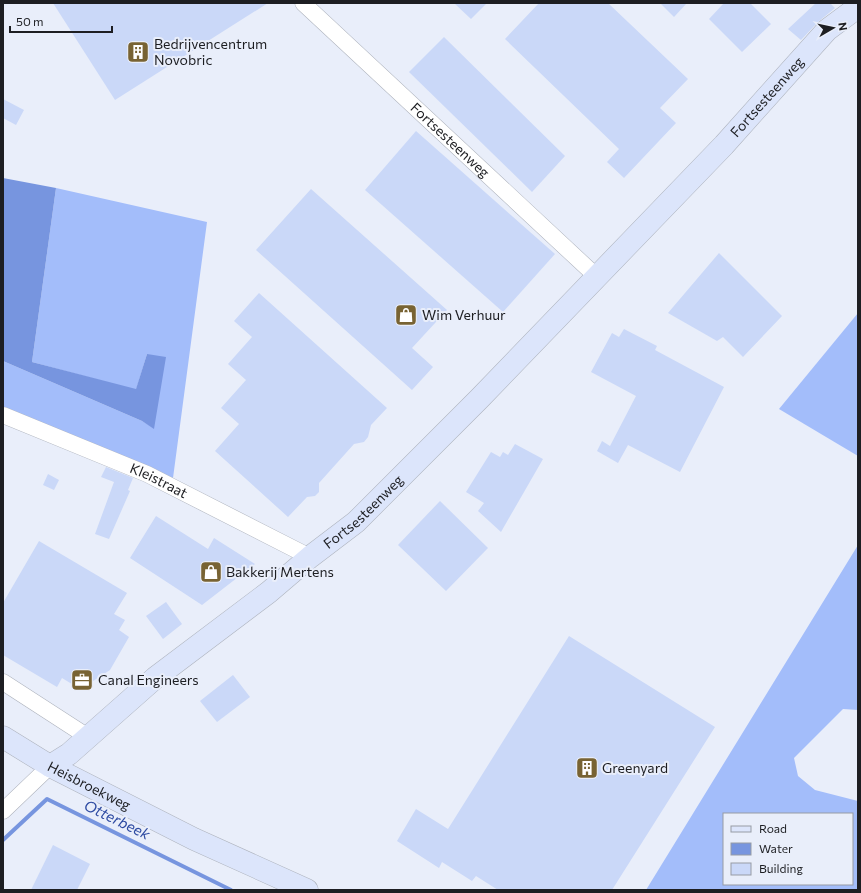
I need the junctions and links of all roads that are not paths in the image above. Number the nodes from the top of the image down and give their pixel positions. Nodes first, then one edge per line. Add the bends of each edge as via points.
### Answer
1 (302, 3) edge
2 (858, 7) edge
3 (597, 277) junction
4 (3, 415) edge
5 (310, 557) junction
6 (3, 682) edge
7 (3, 737) edge
8 (88, 737) junction
9 (50, 766) junction
10 (3, 811) edge
11 (307, 890) edge

1 - 3 street, Fortsesteenweg
2 - 3 street, Fortsesteenweg via 827,30 724,145
3 - 5 street, Fortsesteenweg via 356,522
4 - 5 street, Kleistraat via 147,474
5 - 8 street, Fortsesteenweg via 270,592 155,678
6 - 8 street
7 - 9 street, Heisbroekweg
8 - 9 street, Fortsesteenweg
9 - 10 street
9 - 11 street, Heisbroekweg via 194,839

